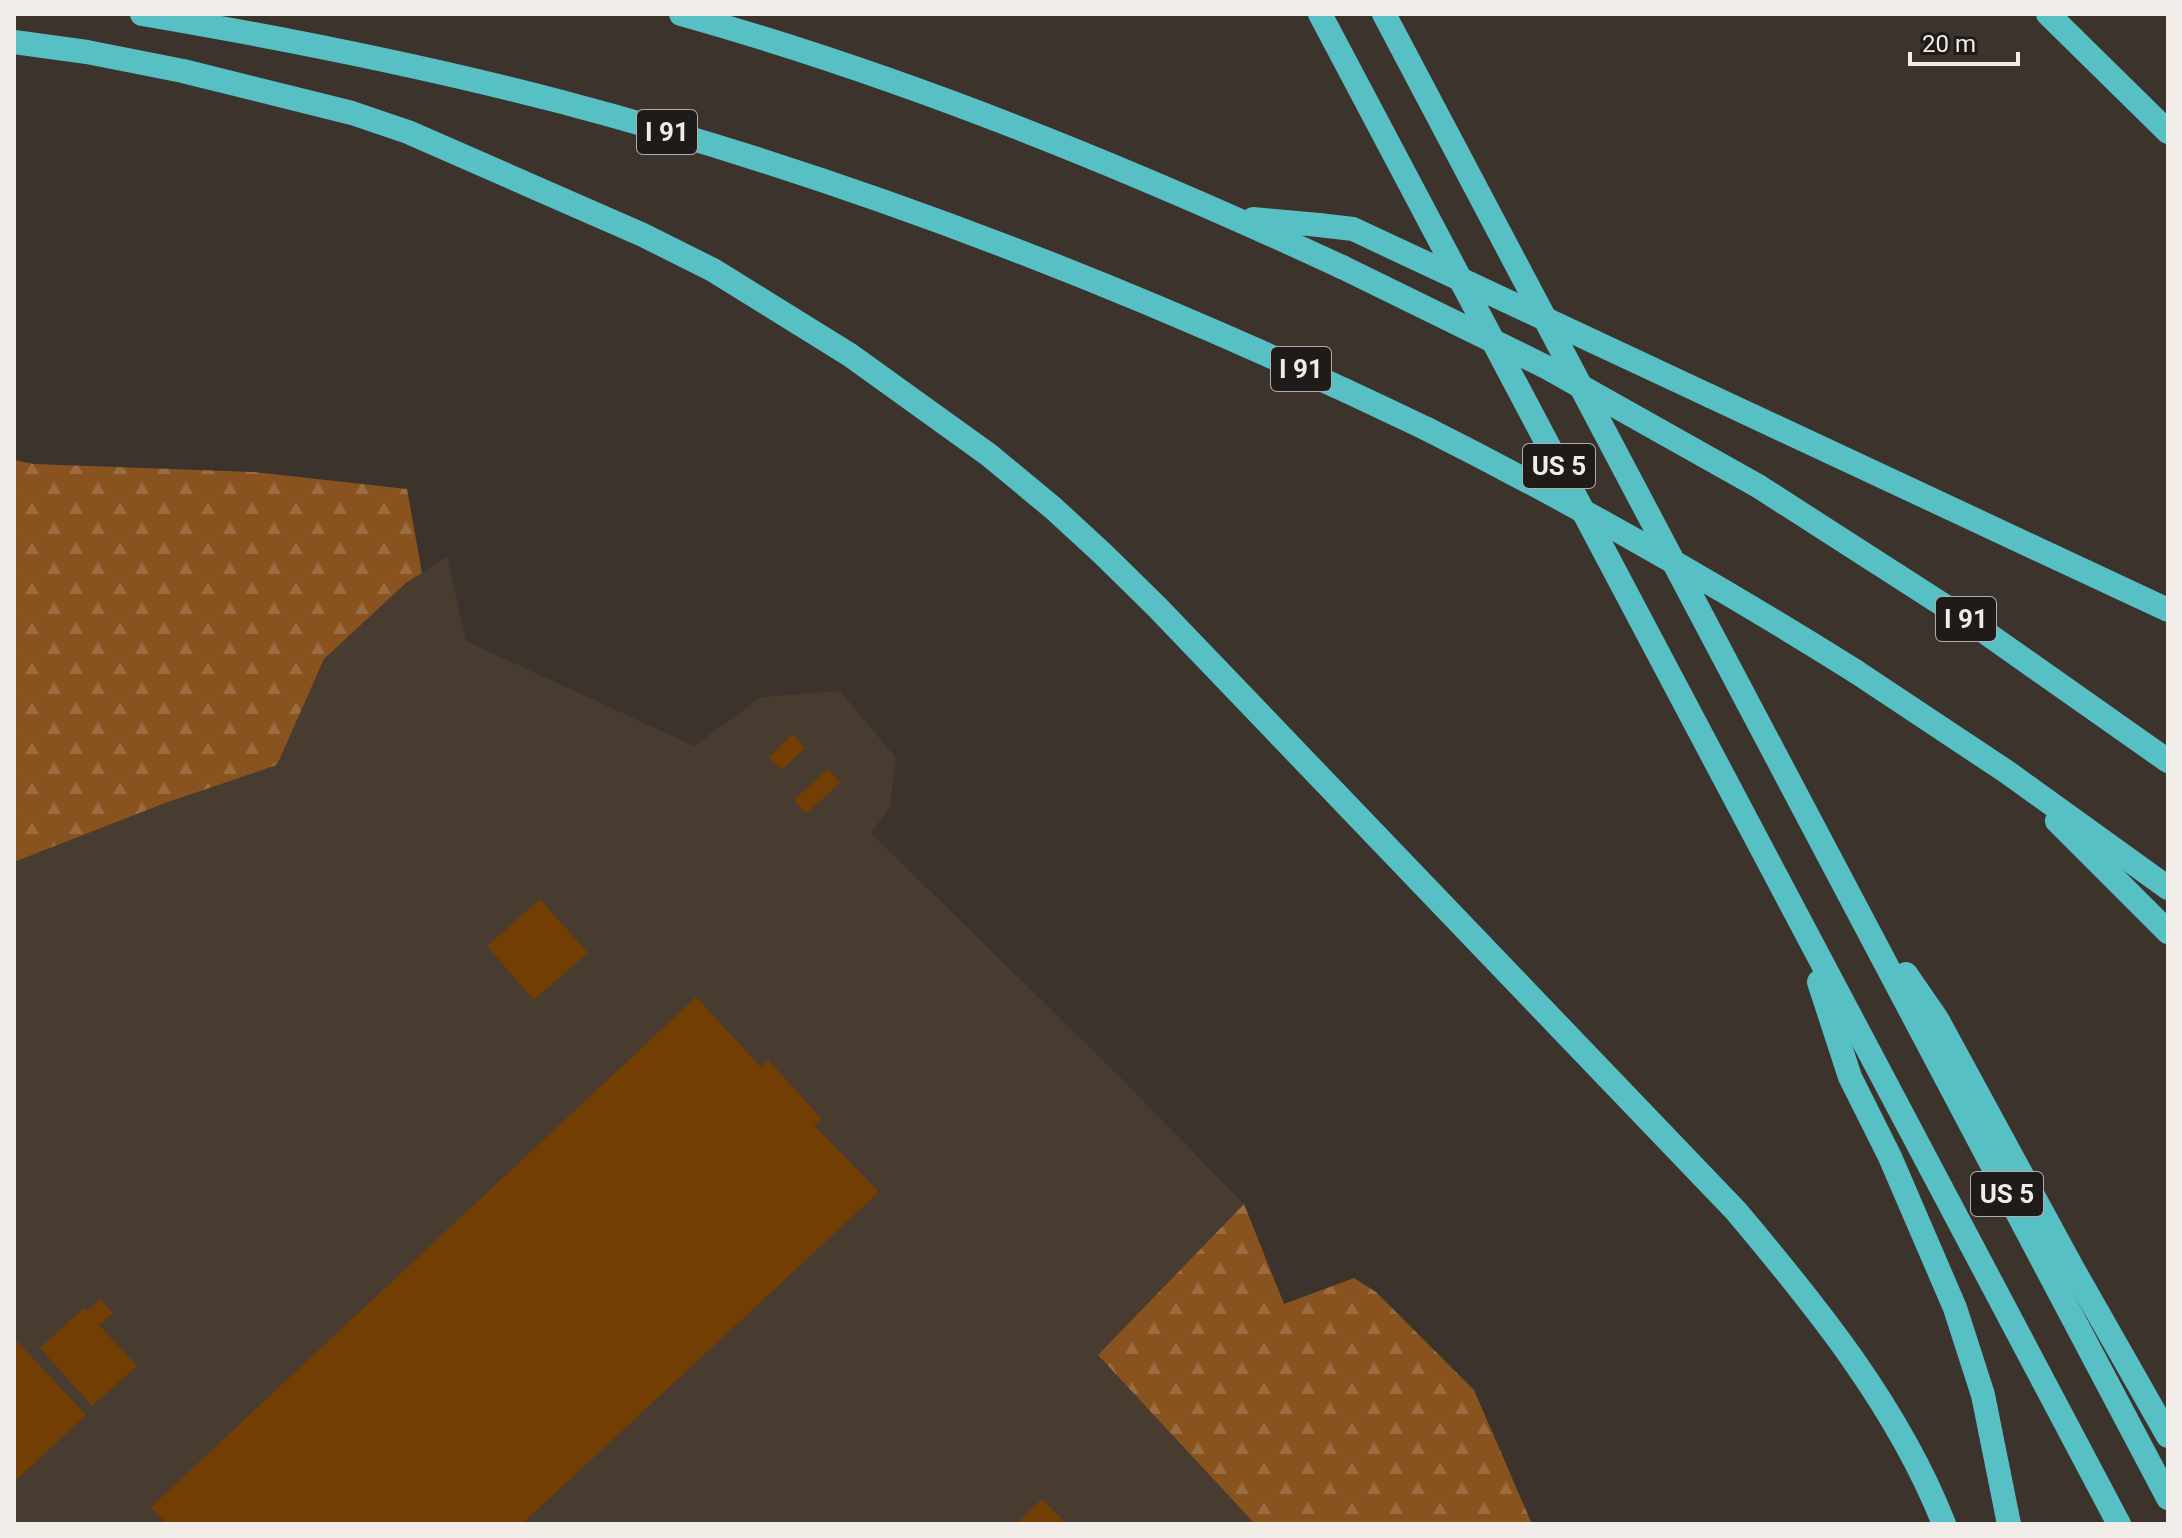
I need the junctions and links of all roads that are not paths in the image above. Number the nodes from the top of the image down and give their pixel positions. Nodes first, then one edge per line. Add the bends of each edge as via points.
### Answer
1 (142, 14) edge
2 (681, 14) edge
3 (1320, 14) edge
4 (1384, 14) edge
5 (2048, 14) edge
6 (14, 42) edge
7 (2168, 132) edge
8 (1231, 216) junction
9 (2168, 610) edge
10 (2168, 761) edge
11 (2007, 772) junction
12 (2168, 888) edge
13 (1847, 890) junction
14 (1798, 919) junction
15 (2168, 932) edge
16 (2168, 1436) edge
17 (2168, 1498) edge
18 (1944, 1524) edge
19 (2009, 1524) edge
20 (2119, 1524) edge

1 - 11 highway, I 91, bridge via 454,75 603,113 963,229 1105,285 1427,429 1617,528 1855,671
2 - 8 highway, I 91 via 958,105
3 - 14 highway, US 5
4 - 13 highway, US 5
5 - 7 highway
6 - 18 highway via 260,89 352,113 476,160 713,270 825,339 989,455 1157,607 1736,1211 1859,1369
8 - 9 highway, bridge via 1353,229
8 - 10 highway, I 91, bridge via 1548,368 1758,486 1967,619
11 - 12 highway, I 91
11 - 15 highway
13 - 16 highway via 1937,1019
13 - 17 highway, US 5
14 - 19 highway via 1850,1077 1925,1235 1969,1346
14 - 20 highway, US 5

